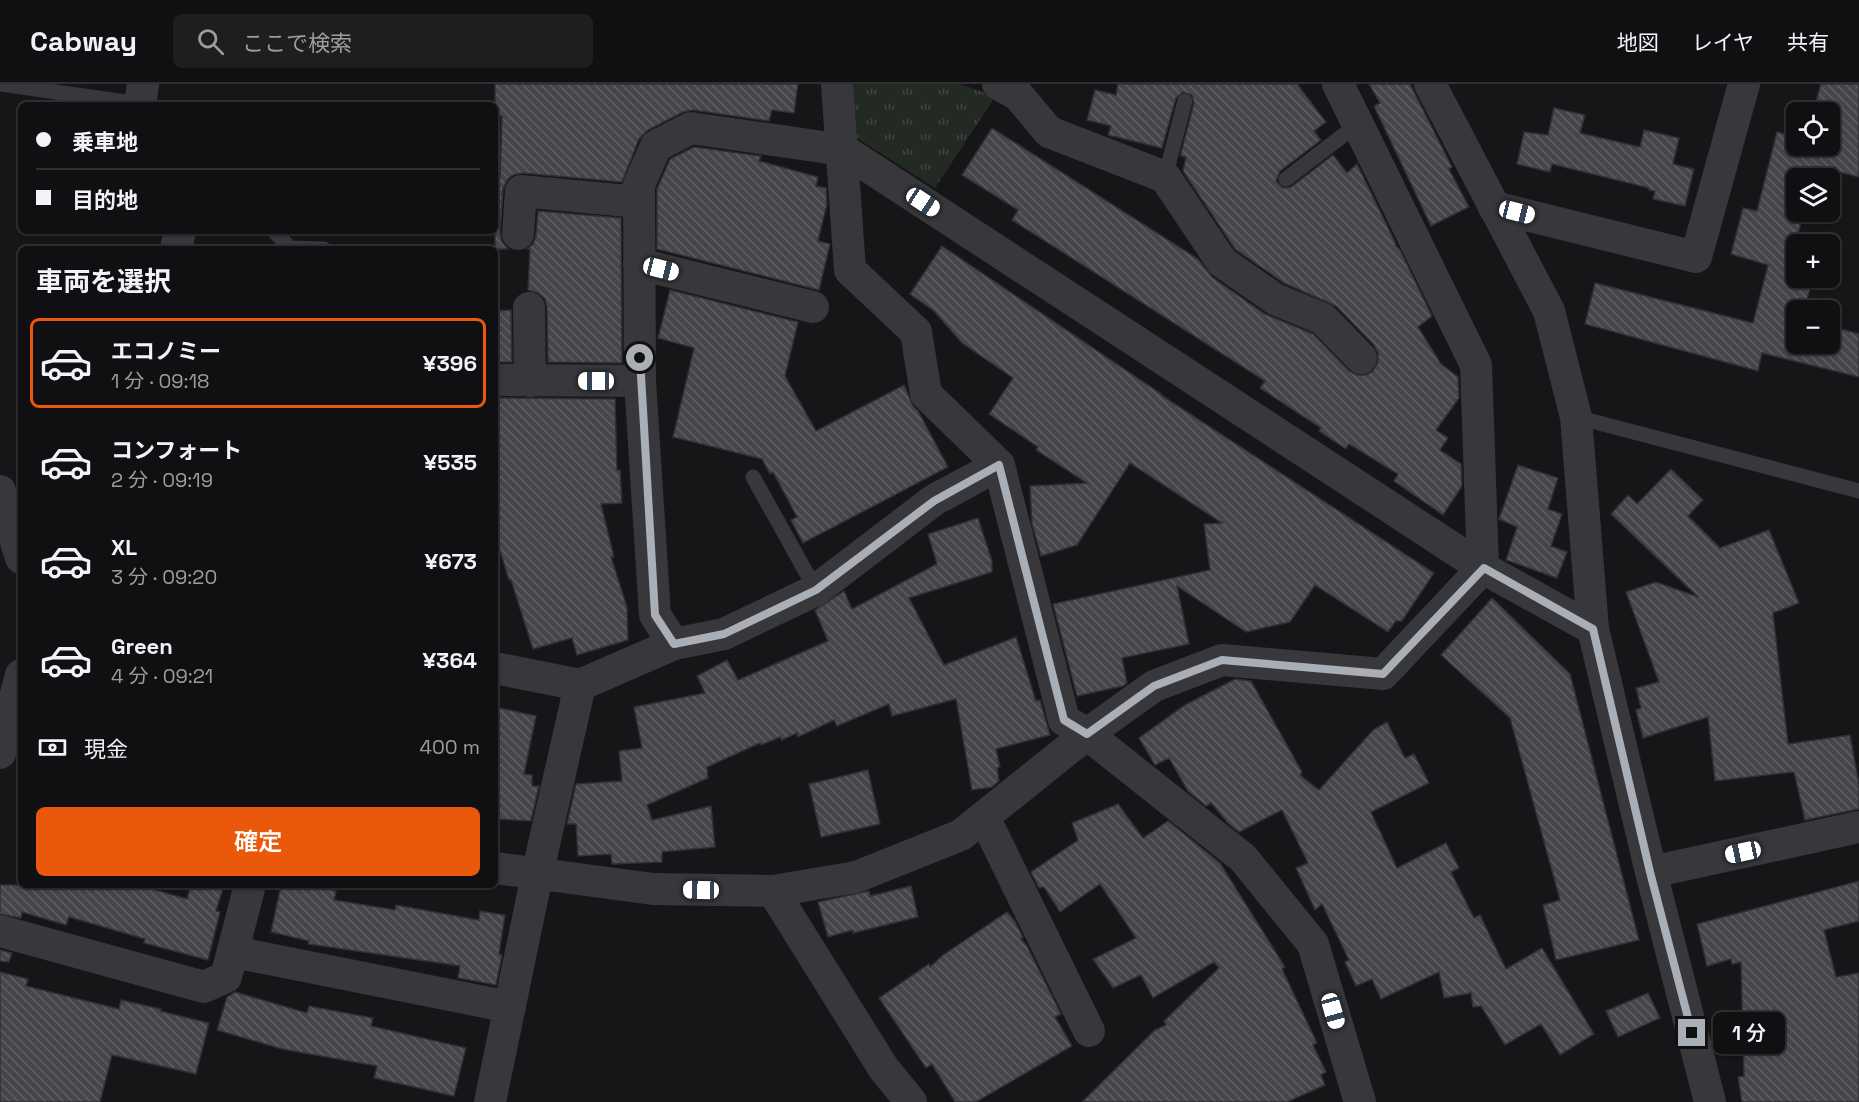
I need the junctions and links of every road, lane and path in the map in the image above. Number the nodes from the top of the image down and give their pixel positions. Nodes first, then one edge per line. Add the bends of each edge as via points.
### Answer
1 (0, 84) edge
2 (143, 84) edge
3 (837, 84) edge
4 (998, 84) edge
5 (1338, 84) edge
6 (1430, 84) edge
7 (1744, 84) edge
8 (1185, 101) dead end
9 (120, 102) edge
10 (140, 102) edge
11 (1358, 124) junction
12 (843, 150) junction
13 (1165, 177) junction
14 (1286, 179) dead end
15 (639, 202) junction
16 (1494, 207) junction
17 (277, 234) edge
18 (518, 234) dead end
19 (288, 246) edge
20 (639, 264) junction
21 (813, 307) dead end
22 (530, 308) dead end
23 (1361, 358) dead end
24 (498, 380) edge
25 (530, 381) junction
26 (640, 381) junction
27 (1576, 417) junction
28 (999, 465) junction
29 (753, 477) dead end
30 (0, 491) edge
31 (1859, 491) edge
32 (18, 548) edge
33 (1484, 568) junction
34 (816, 590) junction
35 (1593, 629) junction
36 (674, 644) junction
37 (498, 669) edge
38 (580, 685) junction
39 (18, 686) edge
40 (1087, 734) junction
41 (0, 753) edge
42 (984, 817) junction
43 (1859, 827) edge
44 (498, 868) edge
45 (1650, 872) junction
46 (537, 875) junction
47 (249, 888) edge
48 (773, 891) junction
49 (0, 931) edge
50 (234, 952) junction
51 (510, 1007) junction
52 (1089, 1031) dead end
53 (490, 1102) edge
54 (911, 1102) edge
55 (1360, 1102) edge
56 (1710, 1102) edge

1 - 9 lane
2 - 10 street
3 - 12 street
4 - 13 street via 1018,95 1049,132
5 - 11 street
6 - 16 street
7 - 16 street via 1696,256
8 - 13 lane
11 - 14 lane
11 - 33 street via 1476,365
12 - 15 street via 691,128 656,146 639,185
12 - 28 street via 850,270 916,332 926,394
12 - 33 street
13 - 23 street via 1222,262 1275,299 1323,319
15 - 18 street via 521,191
15 - 20 street
16 - 27 street via 1549,311
17 - 19 lane
20 - 21 street
20 - 26 street
22 - 25 street
24 - 25 street
25 - 26 street
26 - 36 street via 655,615
27 - 31 lane
27 - 35 street
28 - 34 street via 934,501
28 - 40 street via 1064,720
29 - 34 lane
30 - 32 street
33 - 35 street
33 - 40 street via 1383,674 1222,660 1154,686
34 - 36 street via 724,634
35 - 45 street
36 - 38 street
37 - 38 street
38 - 46 street
39 - 41 street
40 - 42 street
40 - 55 street via 1243,858 1313,944
42 - 48 street via 961,835 856,877
42 - 52 street
43 - 45 street
44 - 46 street
45 - 56 street
46 - 48 street via 653,889
46 - 51 street
47 - 50 street
48 - 54 street via 884,1069
49 - 50 street via 204,987 226,977
50 - 51 street
51 - 53 street

